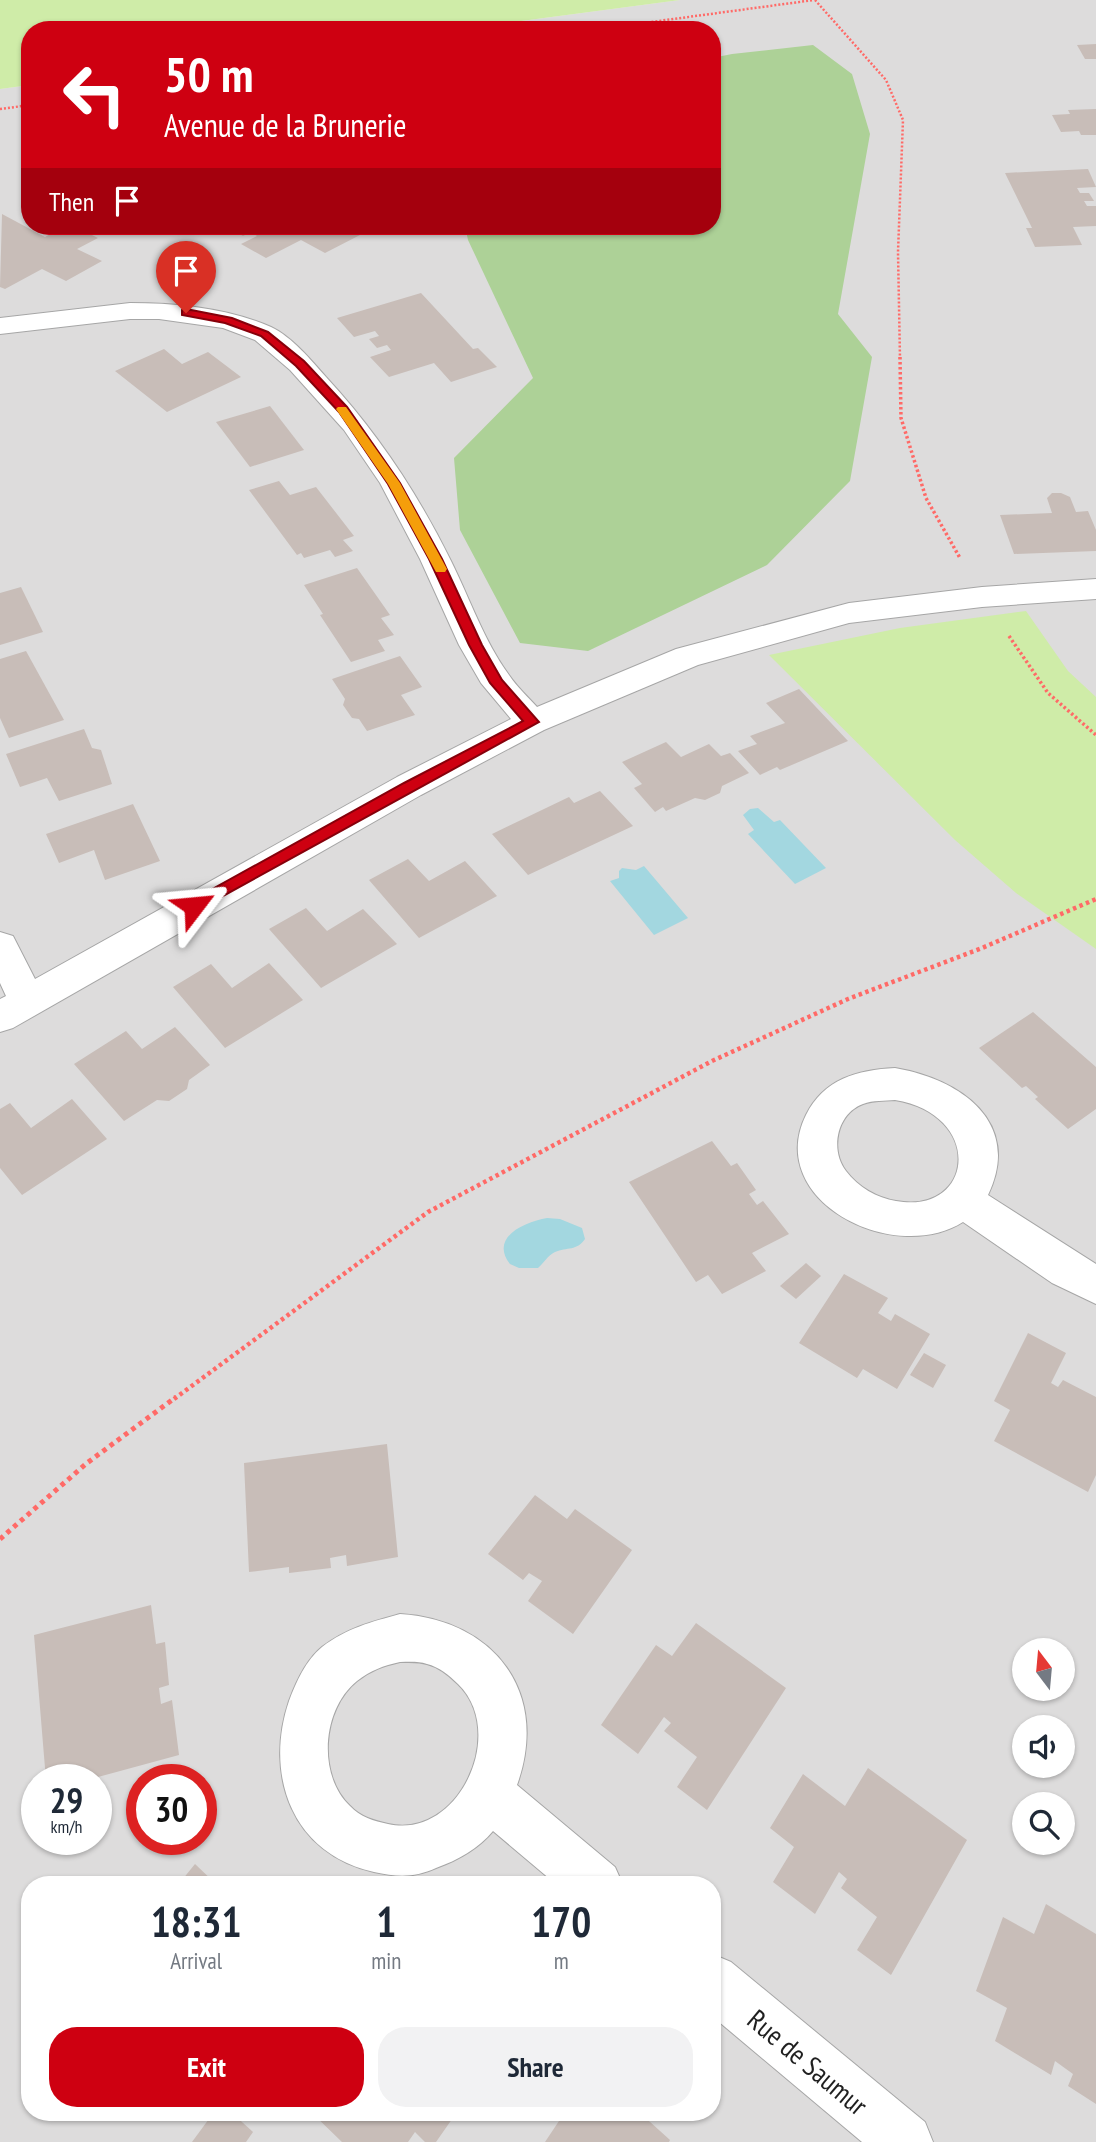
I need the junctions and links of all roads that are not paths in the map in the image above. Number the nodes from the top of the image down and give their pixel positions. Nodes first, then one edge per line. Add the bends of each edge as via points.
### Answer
1 (0, 326) edge
2 (1096, 589) edge
3 (532, 722) junction
4 (0, 946) edge
5 (13, 1008) edge
6 (963, 1200) dead end
7 (1096, 1285) edge
8 (490, 1795) junction
9 (586, 1876) edge
10 (721, 1989) edge
11 (905, 2142) edge

1 - 3 street via 159,311 228,321 264,334 300,364 355,425 424,537 497,683
2 - 3 street via 849,613 687,657
3 - 5 street
4 - 5 street
6 - 7 street
8 - 8 street via 502,1763 502,1720 497,1699 481,1672 459,1652 430,1640 370,1645 343,1661 319,1688 304,1722 302,1760 311,1795 332,1826 362,1844 398,1852 434,1845 466,1825
8 - 9 street
10 - 11 street, Rue de Saumur

